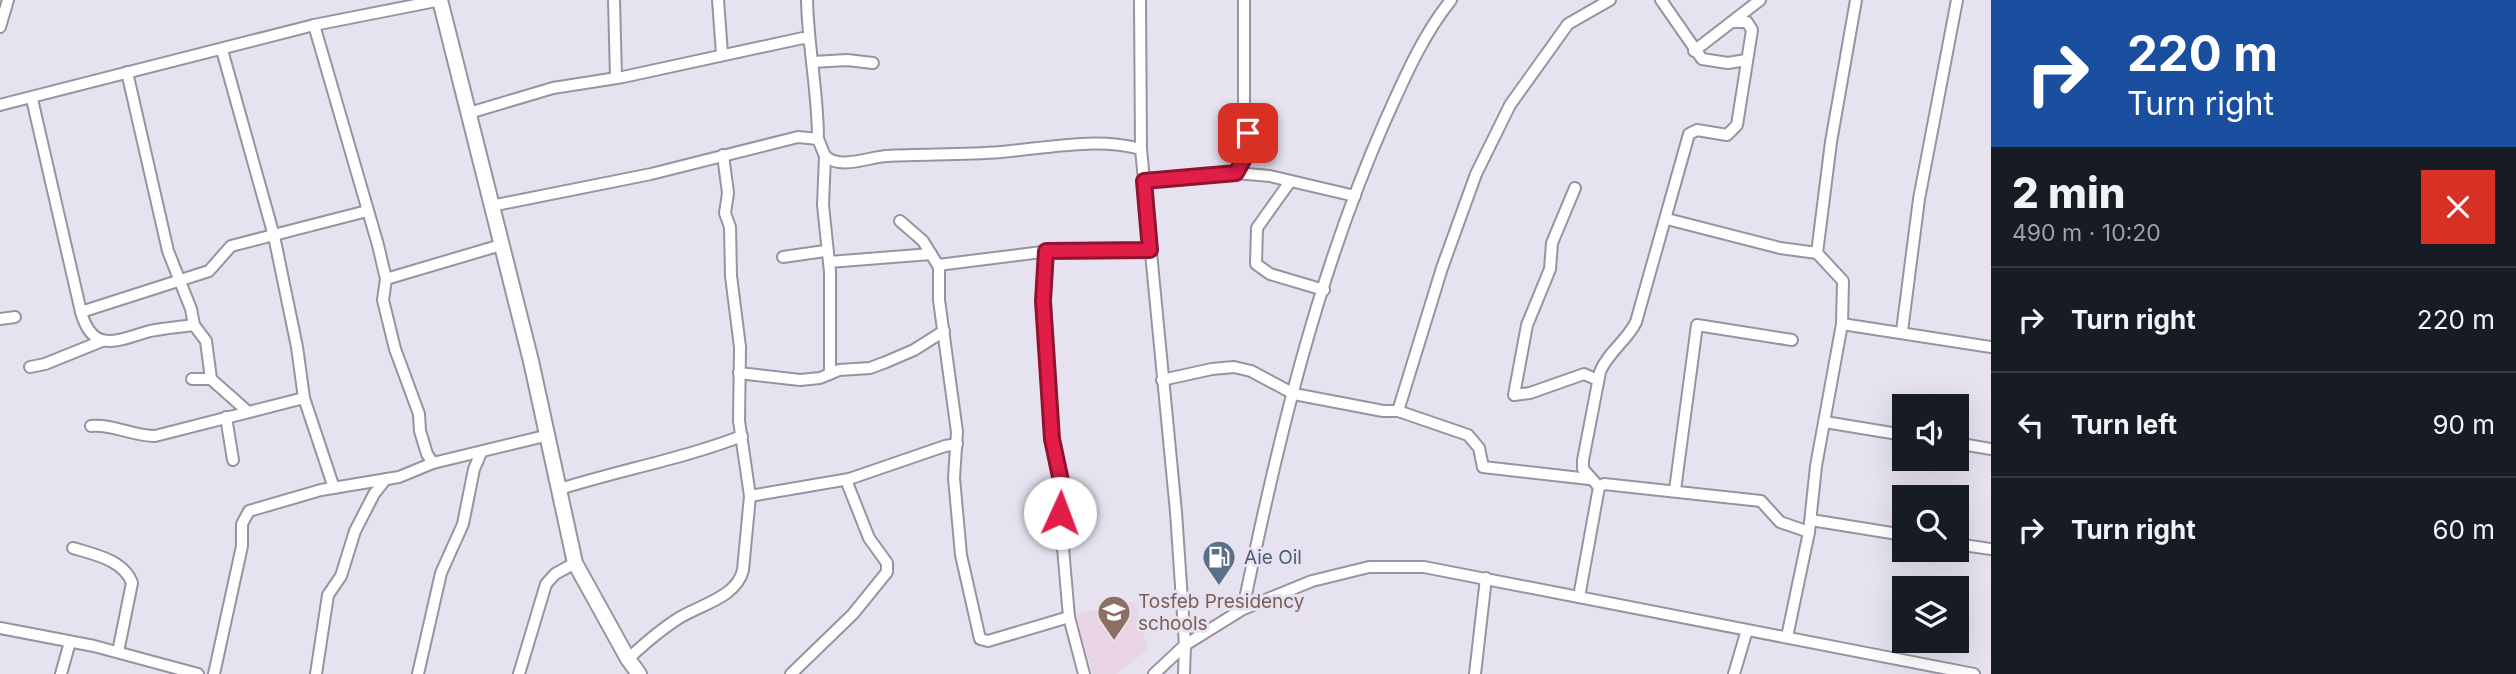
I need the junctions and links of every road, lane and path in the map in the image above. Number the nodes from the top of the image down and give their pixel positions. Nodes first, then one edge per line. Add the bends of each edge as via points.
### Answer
1 (8, 0) edge
2 (441, 0) edge
3 (614, 0) edge
4 (718, 0) edge
5 (807, 0) edge
6 (1140, 0) edge
7 (1244, 0) edge
8 (1451, 0) edge
9 (1610, 0) edge
10 (1661, 0) edge
11 (1760, 0) edge
12 (1856, 0) edge
13 (1956, 0) edge
14 (1733, 22) junction
15 (314, 25) junction
16 (0, 27) edge
17 (808, 40) junction
18 (222, 50) junction
19 (1694, 51) junction
20 (722, 54) junction
21 (1746, 60) junction
22 (813, 62) junction
23 (873, 63) dead end
24 (127, 72) junction
25 (616, 78) junction
26 (32, 99) junction
27 (0, 105) edge
28 (469, 113) junction
29 (818, 139) junction
30 (1141, 149) junction
31 (723, 155) junction
32 (825, 156) junction
33 (1236, 173) junction
34 (1144, 181) junction
35 (1289, 183) junction
36 (1575, 188) dead end
37 (1355, 196) junction
38 (491, 206) junction
39 (366, 211) junction
40 (1667, 219) junction
41 (900, 221) dead end
42 (274, 236) junction
43 (500, 245) junction
44 (1150, 250) junction
45 (1046, 251) junction
46 (1817, 253) junction
47 (931, 254) junction
48 (827, 256) junction
49 (783, 257) dead end
50 (939, 265) junction
51 (386, 279) junction
52 (179, 282) junction
53 (1324, 290) junction
54 (81, 312) junction
55 (15, 317) dead end
56 (0, 319) edge
57 (1842, 324) junction
58 (194, 325) junction
59 (944, 331) junction
60 (1902, 331) junction
61 (1792, 340) dead end
62 (102, 341) junction
63 (1991, 347) edge
64 (30, 366) dead end
65 (739, 373) junction
66 (830, 374) junction
67 (192, 379) dead end
68 (211, 379) junction
69 (1162, 380) junction
70 (1598, 380) junction
71 (1294, 394) junction
72 (304, 398) junction
73 (246, 410) junction
74 (1398, 411) junction
75 (226, 417) junction
76 (1825, 422) junction
77 (92, 426) dead end
78 (1892, 433) edge
79 (549, 435) junction
80 (742, 436) junction
81 (957, 444) junction
82 (1969, 445) edge
83 (1991, 449) edge
84 (481, 453) junction
85 (233, 460) dead end
86 (433, 463) junction
87 (386, 479) junction
88 (1589, 479) junction
89 (845, 480) junction
90 (1599, 487) junction
91 (334, 488) junction
92 (559, 489) junction
93 (1675, 490) junction
94 (750, 496) junction
95 (1810, 526) junction
96 (1892, 534) edge
97 (1969, 546) edge
98 (73, 548) dead end
99 (1991, 549) edge
100 (575, 563) junction
101 (1486, 578) junction
102 (1579, 597) junction
103 (1243, 609) junction
104 (1069, 617) junction
105 (0, 628) edge
106 (1746, 630) junction
107 (1787, 637) junction
108 (70, 642) junction
109 (1185, 645) junction
110 (118, 652) junction
111 (628, 659) junction
112 (61, 674) edge
113 (198, 674) edge
114 (214, 674) edge
115 (316, 674) edge
116 (418, 674) edge
117 (519, 674) edge
118 (639, 674) edge
119 (791, 674) edge
120 (1084, 674) edge
121 (1154, 674) edge
122 (1184, 674) edge
123 (1475, 674) edge
124 (1734, 674) edge
125 (1974, 674) edge

1 - 16 street
2 - 15 street
2 - 28 main road
3 - 25 street
4 - 20 street
5 - 17 street
6 - 30 street
7 - 33 street via 1244,119 1249,142
8 - 37 street via 1409,69
9 - 74 street via 1568,24 1510,105 1476,174 1441,268
10 - 19 street
11 - 14 street
12 - 46 street
13 - 60 street via 1919,199
14 - 19 street
14 - 21 street via 1746,22 1752,30
15 - 18 street
15 - 39 street
17 - 20 street
17 - 22 street
18 - 24 street
18 - 42 street
19 - 21 street via 1707,61 1728,64
20 - 25 street
21 - 40 street via 1735,130 1727,135 1697,130 1689,134
22 - 23 street
22 - 29 street
24 - 26 street
24 - 52 street
25 - 28 street via 553,88
26 - 27 street
26 - 54 street
28 - 38 main road
29 - 31 street via 798,137
29 - 32 street
30 - 32 street via 1119,143 839,162
30 - 34 street
31 - 38 street via 599,186
31 - 65 street
32 - 48 street
33 - 34 street
33 - 35 street
34 - 44 street
35 - 37 street
35 - 53 street via 1257,228 1256,264 1270,274
36 - 70 street via 1552,243 1550,269 1527,325 1514,395 1584,374
37 - 53 street
38 - 43 main road
39 - 42 street
39 - 51 street
40 - 46 street
40 - 70 street via 1636,322 1605,360
41 - 47 street via 923,240
42 - 52 street via 231,246 212,269
42 - 72 street
43 - 51 street
43 - 79 main road
44 - 45 street
44 - 69 street
45 - 50 street
45 - 104 street via 1043,301
46 - 57 street via 1843,281
47 - 48 street
47 - 50 street
48 - 49 street
48 - 66 street
50 - 59 street
51 - 86 street via 383,300 395,349
52 - 54 street
52 - 58 street
53 - 71 street
54 - 62 street via 90,334
55 - 56 street
57 - 60 street
57 - 76 street
58 - 62 street
58 - 68 street via 206,341
59 - 66 street via 878,365
59 - 81 street
60 - 63 street
61 - 93 street via 1697,325
62 - 64 street
65 - 66 street via 800,380
65 - 80 street
67 - 68 street
68 - 73 street
69 - 71 street via 1234,367
69 - 109 street
70 - 88 street via 1583,460
71 - 74 street
71 - 103 street via 1269,480
72 - 73 street
72 - 91 street
73 - 75 street
74 - 88 street via 1468,435 1479,448 1483,467
75 - 77 street via 155,436
75 - 85 street
76 - 78 street
76 - 95 street
79 - 84 street
79 - 92 main road
80 - 92 street
80 - 94 street
81 - 89 street
81 - 104 street via 954,478 961,555 980,639 988,641
82 - 83 street
84 - 86 street
84 - 116 street via 463,524 441,573
86 - 87 street
87 - 91 street
87 - 115 street via 355,531 341,576 328,595
88 - 90 street
89 - 94 street
89 - 119 street via 869,538 887,563 887,572 853,614
90 - 93 street
90 - 102 street
91 - 114 street via 244,516 242,546
92 - 100 main road
93 - 95 street via 1761,501 1780,522
94 - 111 street via 740,580 719,598 661,630
95 - 96 street
95 - 107 street
97 - 99 street
98 - 110 street via 98,555 129,573 132,583
100 - 111 main road
100 - 117 street via 546,584
101 - 102 street
101 - 103 street via 1424,567 1369,567 1312,581
101 - 123 street
102 - 106 street
103 - 109 street
104 - 120 street
105 - 108 street
106 - 107 street
106 - 124 street
107 - 125 street
108 - 110 street
108 - 112 street
109 - 121 street
109 - 122 street
110 - 113 street
111 - 118 main road

